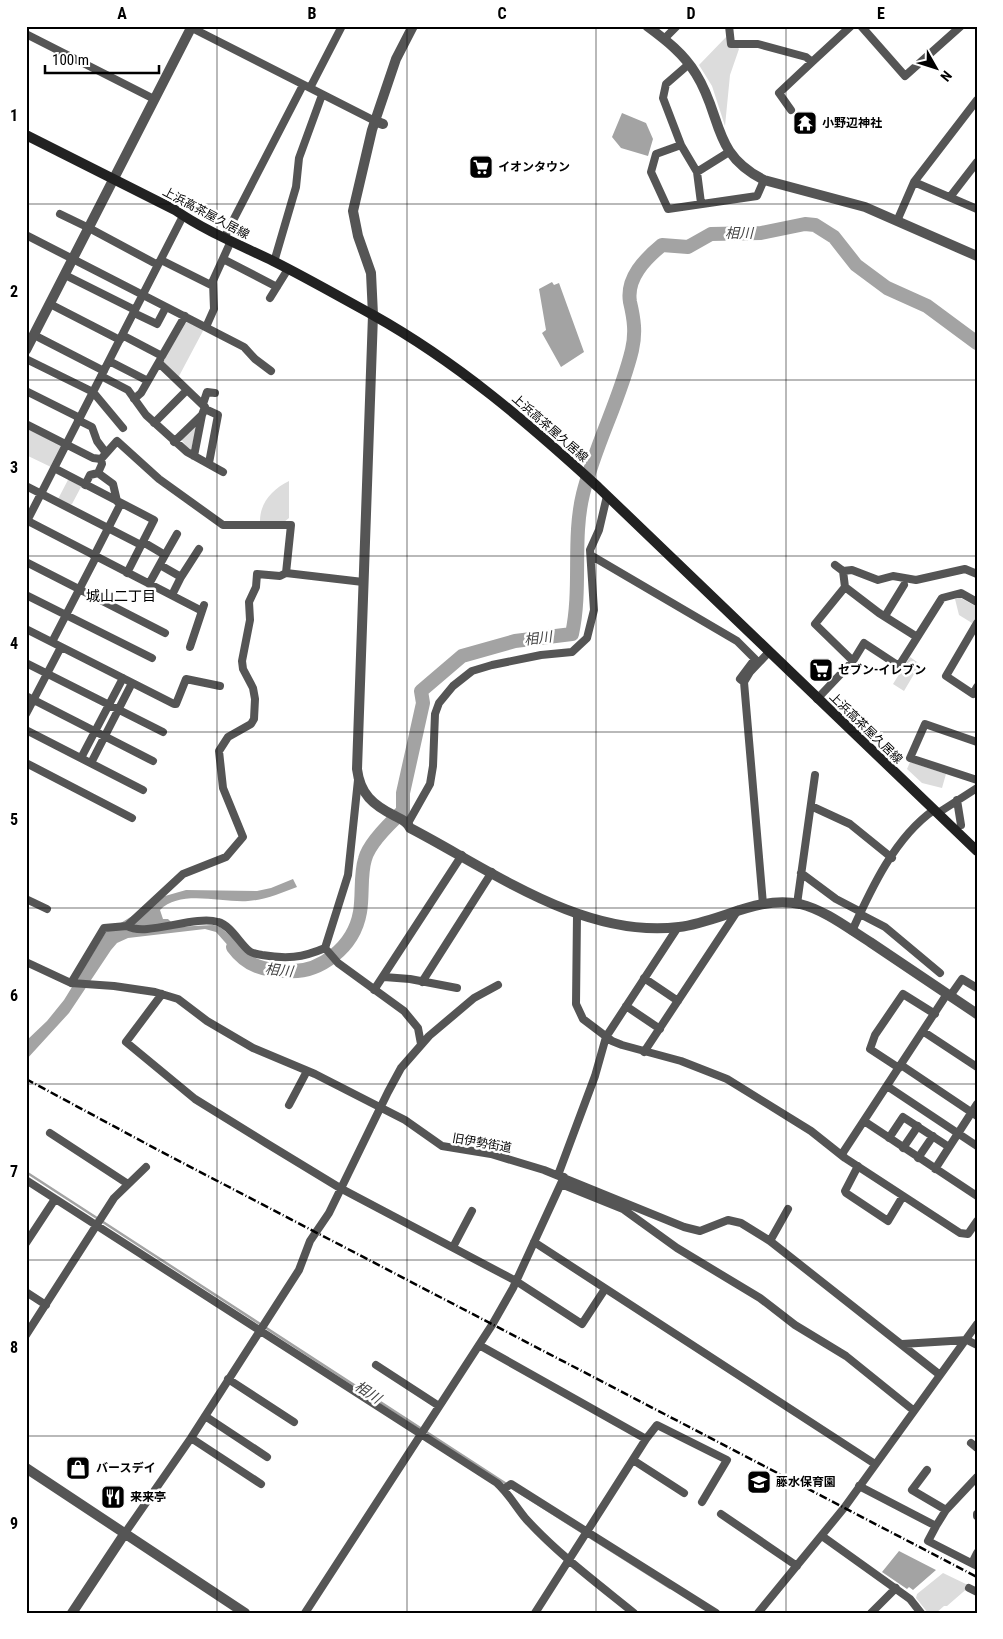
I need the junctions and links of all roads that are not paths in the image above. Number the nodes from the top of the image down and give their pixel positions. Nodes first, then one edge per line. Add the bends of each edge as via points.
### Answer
1 (342, 26) edge
2 (413, 26) edge
3 (647, 26) edge
4 (677, 26) edge
5 (729, 26) edge
6 (851, 26) edge
7 (861, 26) edge
8 (961, 26) edge
9 (192, 27) edge
10 (26, 34) edge
11 (664, 39) junction
12 (812, 62) junction
13 (689, 64) junction
14 (306, 87) junction
15 (322, 95) junction
16 (154, 99) junction
17 (977, 100) edge
18 (791, 110) dead end
19 (379, 122) junction
20 (26, 135) edge
21 (681, 145) junction
22 (729, 152) junction
23 (977, 162) edge
24 (697, 172) junction
25 (113, 180) junction
26 (764, 180) junction
27 (914, 182) junction
28 (950, 197) junction
29 (701, 203) junction
30 (977, 209) edge
31 (60, 214) dead end
32 (183, 216) junction
33 (898, 221) junction
34 (89, 228) junction
35 (26, 235) edge
36 (228, 240) junction
37 (977, 256) edge
38 (73, 258) junction
39 (223, 259) junction
40 (274, 262) junction
41 (159, 263) junction
42 (288, 269) junction
43 (65, 275) junction
44 (213, 282) junction
45 (277, 287) junction
46 (143, 295) junction
47 (270, 298) dead end
48 (50, 304) junction
49 (166, 306) junction
50 (134, 311) junction
51 (373, 315) junction
52 (185, 316) junction
53 (206, 327) junction
54 (34, 335) junction
55 (121, 338) junction
56 (26, 350) edge
57 (26, 359) edge
58 (160, 359) junction
59 (109, 360) junction
60 (271, 371) dead end
61 (103, 373) junction
62 (148, 381) junction
63 (187, 390) junction
64 (26, 391) edge
65 (93, 392) junction
66 (215, 393) dead end
67 (134, 399) junction
68 (203, 409) junction
69 (79, 419) junction
70 (154, 423) junction
71 (26, 424) edge
72 (123, 428) dead end
73 (174, 442) junction
74 (66, 445) junction
75 (103, 456) junction
76 (194, 456) junction
77 (209, 463) junction
78 (54, 468) junction
79 (223, 472) dead end
80 (98, 473) junction
81 (85, 485) junction
82 (26, 486) edge
83 (41, 494) junction
84 (606, 496) junction
85 (119, 502) junction
86 (27, 521) edge
87 (108, 528) junction
88 (177, 534) dead end
89 (142, 544) junction
90 (199, 549) dead end
91 (165, 555) junction
92 (95, 556) junction
93 (592, 556) junction
94 (26, 562) edge
95 (160, 565) junction
96 (834, 565) dead end
97 (843, 571) junction
98 (127, 573) junction
99 (286, 573) junction
100 (977, 574) edge
101 (182, 577) junction
102 (363, 582) junction
103 (149, 584) junction
104 (904, 586) dead end
105 (845, 587) junction
106 (79, 589) junction
107 (26, 595) edge
108 (172, 595) junction
109 (977, 602) edge
110 (66, 615) junction
111 (885, 616) junction
112 (977, 623) edge
113 (26, 629) edge
114 (165, 633) dead end
115 (917, 637) junction
116 (52, 642) junction
117 (61, 646) junction
118 (190, 647) dead end
119 (768, 653) junction
120 (152, 658) dead end
121 (853, 661) junction
122 (26, 662) edge
123 (47, 673) junction
124 (123, 678) junction
125 (744, 682) junction
126 (132, 683) junction
127 (220, 686) dead end
128 (977, 687) edge
129 (30, 698) edge
130 (817, 699) junction
131 (109, 705) junction
132 (118, 710) junction
133 (26, 714) edge
134 (26, 730) edge
135 (95, 732) junction
136 (163, 732) dead end
137 (105, 736) junction
138 (977, 742) edge
139 (82, 758) junction
140 (153, 761) dead end
141 (26, 763) edge
142 (91, 763) junction
143 (815, 776) dead end
144 (358, 778) junction
145 (977, 780) edge
146 (977, 788) edge
147 (143, 790) dead end
148 (957, 800) junction
149 (811, 806) junction
150 (936, 812) junction
151 (132, 818) dead end
152 (406, 822) junction
153 (961, 824) dead end
154 (977, 851) edge
155 (462, 855) junction
156 (892, 858) junction
157 (492, 872) junction
158 (801, 873) junction
159 (26, 899) edge
160 (763, 904) junction
161 (797, 904) junction
162 (47, 909) dead end
163 (739, 909) junction
164 (860, 913) junction
165 (577, 915) junction
166 (127, 926) junction
167 (678, 927) junction
168 (852, 931) junction
169 (325, 948) junction
170 (26, 962) edge
171 (940, 973) dead end
172 (384, 977) junction
173 (644, 978) junction
174 (422, 982) junction
175 (71, 983) junction
176 (498, 985) dead end
177 (457, 988) dead end
178 (977, 988) edge
179 (374, 990) junction
180 (162, 994) junction
181 (949, 995) junction
182 (678, 1001) junction
183 (626, 1006) junction
184 (935, 1014) junction
185 (977, 1014) edge
186 (660, 1029) junction
187 (924, 1032) junction
188 (606, 1037) junction
189 (421, 1044) junction
190 (644, 1052) junction
191 (900, 1067) junction
192 (977, 1067) edge
193 (306, 1071) junction
194 (887, 1086) junction
195 (977, 1104) edge
196 (290, 1105) dead end
197 (379, 1108) junction
198 (974, 1114) edge
199 (864, 1121) junction
200 (918, 1126) junction
201 (50, 1133) dead end
202 (958, 1134) junction
203 (933, 1136) junction
204 (889, 1138) junction
205 (977, 1146) edge
206 (949, 1147) junction
207 (904, 1148) junction
208 (842, 1154) junction
209 (918, 1158) junction
210 (858, 1166) junction
211 (146, 1167) dead end
212 (935, 1169) junction
213 (561, 1179) junction
214 (26, 1180) edge
215 (128, 1184) junction
216 (340, 1188) junction
217 (903, 1196) junction
218 (977, 1196) edge
219 (55, 1199) junction
220 (788, 1209) dead end
221 (472, 1211) dead end
222 (977, 1221) edge
223 (99, 1222) junction
224 (770, 1241) junction
225 (534, 1242) junction
226 (26, 1243) edge
227 (453, 1247) junction
228 (516, 1280) junction
229 (605, 1289) junction
230 (26, 1292) edge
231 (46, 1304) junction
232 (977, 1324) edge
233 (262, 1326) junction
234 (26, 1335) edge
235 (967, 1340) junction
236 (902, 1344) junction
237 (479, 1345) junction
238 (977, 1345) edge
239 (376, 1365) dead end
240 (940, 1375) junction
241 (228, 1379) junction
242 (439, 1406) junction
243 (914, 1410) junction
244 (205, 1416) junction
245 (294, 1422) dead end
246 (424, 1431) junction
247 (191, 1438) junction
248 (646, 1440) junction
249 (267, 1457) dead end
250 (634, 1460) junction
251 (875, 1464) junction
252 (26, 1468) edge
253 (927, 1470) dead end
254 (977, 1477) edge
255 (261, 1484) dead end
256 (858, 1486) junction
257 (507, 1487) junction
258 (684, 1493) dead end
259 (702, 1502) dead end
260 (946, 1510) junction
261 (721, 1514) dead end
262 (936, 1526) junction
263 (125, 1533) junction
264 (585, 1535) junction
265 (822, 1536) junction
266 (977, 1553) edge
267 (570, 1560) junction
268 (974, 1565) edge
269 (797, 1566) junction
270 (896, 1588) junction
271 (968, 1588) dead end
272 (977, 1592) edge
273 (537, 1612) edge
274 (72, 1613) edge
275 (246, 1613) edge
276 (305, 1613) edge
277 (634, 1613) edge
278 (716, 1613) edge
279 (758, 1613) edge
280 (871, 1613) edge
281 (921, 1613) edge

1 - 14 street
2 - 19 street via 396,59
3 - 11 street
4 - 11 street
5 - 12 street via 731,44 758,44 806,57
6 - 12 street
7 - 8 street via 905,76
9 - 14 street
9 - 16 street
10 - 16 street
11 - 13 street
12 - 18 street via 779,93
13 - 21 street via 666,84 663,98
13 - 22 street via 701,83
14 - 15 street
14 - 36 street
15 - 19 street
15 - 40 street via 299,158 296,188
16 - 25 street
17 - 27 street
19 - 51 street via 353,211 371,273
20 - 25 main road, 上浜高茶屋久居線
21 - 24 street
21 - 29 street via 656,154 651,172 668,209
22 - 24 street
22 - 26 street via 746,169
23 - 28 street
24 - 29 street
25 - 32 main road, 上浜高茶屋久居線
25 - 34 street
26 - 29 street via 757,196
26 - 33 street via 865,207
27 - 28 street
27 - 33 street
28 - 30 street
31 - 34 street
32 - 36 main road, 上浜高茶屋久居線
32 - 41 street
33 - 37 street
34 - 38 street
34 - 41 street
35 - 38 street
36 - 39 street
36 - 40 main road, 上浜高茶屋久居線
38 - 43 street
38 - 46 street
39 - 44 street
39 - 45 street
40 - 42 main road, 上浜高茶屋久居線
41 - 44 street via 211,285
41 - 46 street
42 - 45 street
42 - 51 main road, 上浜高茶屋久居線
43 - 48 street
43 - 50 street
44 - 53 street via 214,309
45 - 47 street
46 - 49 street
46 - 50 street
48 - 54 street
48 - 55 street
49 - 50 street via 157,324
49 - 52 street
50 - 55 street
51 - 84 main road, 上浜高茶屋久居線 via 465,374 508,407
51 - 102 street
52 - 53 street
52 - 58 street
53 - 60 street via 244,347
54 - 56 street
54 - 61 street
55 - 58 street
55 - 59 street
57 - 65 street
58 - 62 street
58 - 63 street
59 - 61 street
59 - 62 street
61 - 65 street
61 - 67 street via 128,390
62 - 67 street
63 - 68 street
63 - 70 street
64 - 69 street
65 - 69 street
65 - 72 street
66 - 68 street via 207,392
67 - 70 street
68 - 73 street
68 - 76 street
68 - 77 street via 218,415
69 - 74 street
69 - 75 street via 92,427
70 - 73 street
71 - 74 street
73 - 76 street
74 - 75 street via 93,458
74 - 78 street
75 - 80 street
75 - 99 street via 117,440 159,479 223,525 291,525
76 - 77 street
77 - 79 street
78 - 81 street
78 - 83 street
80 - 81 street via 90,475
80 - 85 street via 113,484
81 - 85 street
82 - 83 street
83 - 86 street
83 - 87 street
84 - 93 street via 599,530 590,550
84 - 119 main road, 上浜高茶屋久居線
85 - 87 street
85 - 89 street via 154,520
86 - 92 street
87 - 89 street
87 - 92 street
88 - 91 street
89 - 91 street
89 - 98 street
90 - 101 street
91 - 95 street
92 - 98 street
92 - 106 street
93 - 125 street via 737,641 755,658 742,673 740,679
93 - 152 street via 594,610 587,638 572,652 492,665 472,671 452,686 434,714 430,784
94 - 106 street
95 - 101 street
95 - 103 street
96 - 97 street
97 - 100 street via 852,570 878,580 893,576 916,580 966,569
97 - 105 street
98 - 103 street
99 - 102 street
99 - 166 street via 280,576 257,574 256,588 249,602 250,620 242,661 256,699 254,719 228,737 219,751 223,788 243,837 226,857 183,874
101 - 108 street
102 - 144 street
103 - 108 street
104 - 111 street
105 - 111 street
105 - 121 street via 815,624
106 - 110 street
106 - 114 street
107 - 110 street
108 - 118 street via 203,608
109 - 115 street via 961,593 942,598
110 - 116 street
110 - 120 street
111 - 115 street
112 - 128 street via 946,676 974,694
113 - 116 street
115 - 121 street via 899,666 864,644
116 - 117 street
117 - 123 street
117 - 124 street
119 - 125 street
119 - 130 main road, 上浜高茶屋久居線
121 - 130 street
122 - 123 street
123 - 129 street
123 - 131 street
124 - 126 street
124 - 131 street
125 - 160 street
126 - 127 street via 174,704 186,679
126 - 132 street
129 - 133 street
129 - 135 street
130 - 150 main road, 上浜高茶屋久居線
131 - 132 street
131 - 135 street
132 - 136 street
132 - 137 street
134 - 139 street
135 - 137 street
135 - 139 street
137 - 140 street
137 - 142 street
138 - 145 street via 925,724 910,758
139 - 142 street
141 - 151 street
142 - 147 street
143 - 149 street
144 - 152 street via 368,799
144 - 169 street via 348,875
146 - 148 street
148 - 150 street
148 - 153 street
149 - 156 street via 850,824
149 - 158 street
150 - 154 main road, 上浜高茶屋久居線
150 - 156 street via 914,826
152 - 155 street via 410,828
155 - 157 street
155 - 172 street
156 - 164 street
157 - 165 street
157 - 174 street
158 - 161 street
158 - 164 street
159 - 162 street
160 - 161 street
160 - 163 street
161 - 168 street via 816,910
163 - 167 street
163 - 182 street
164 - 168 street
164 - 171 street via 885,927
165 - 167 street via 634,926
165 - 188 street via 576,1004 584,1019
166 - 169 street via 132,929 208,920 219,922 250,952 286,959 305,957
166 - 175 street via 104,928
167 - 173 street
168 - 181 street
169 - 179 street via 338,963
170 - 175 street
172 - 174 street
172 - 179 street
173 - 182 street
173 - 183 street
174 - 177 street
175 - 180 street, 旧伊勢街道
176 - 189 street via 474,998
178 - 181 street via 961,978
179 - 189 street via 414,1022
180 - 193 street, 旧伊勢街道 via 178,1000 252,1048
180 - 216 street via 126,1042 195,1099
181 - 184 street
181 - 185 street
182 - 186 street
183 - 186 street
183 - 188 street
184 - 187 street
184 - 191 street via 903,994 875,1035 870,1049
186 - 190 street
187 - 191 street
187 - 192 street
188 - 190 street
188 - 213 street
189 - 197 street via 401,1068
190 - 208 street via 681,1061 727,1079
191 - 194 street
191 - 198 street
193 - 196 street
193 - 197 street, 旧伊勢街道
194 - 199 street
194 - 202 street
195 - 198 street
197 - 213 street, 旧伊勢街道 via 405,1120 442,1146 491,1154
197 - 216 street
198 - 202 street
199 - 204 street
199 - 208 street
200 - 203 street
200 - 204 street via 904,1117
200 - 207 street
201 - 215 street
202 - 205 street
202 - 206 street
203 - 206 street
203 - 209 street
204 - 207 street
206 - 212 street
207 - 209 street
208 - 210 street
209 - 212 street
210 - 217 street
210 - 217 street via 846,1193 888,1221
211 - 215 street
212 - 218 street
213 - 224 street via 684,1227 700,1231 728,1220 741,1223
213 - 225 street
213 - 243 street via 623,1209 677,1248 760,1298 795,1325 846,1356
214 - 219 street
215 - 223 street via 114,1198
216 - 227 street
216 - 233 street via 329,1213 310,1241 299,1270
217 - 222 street via 960,1233 968,1234
219 - 223 street
219 - 226 street
220 - 224 street
221 - 227 street
223 - 231 street
223 - 233 street
224 - 236 street
225 - 228 street
225 - 229 street
227 - 228 street
228 - 229 street via 582,1324
228 - 237 street
229 - 251 street
230 - 231 street
231 - 234 street
232 - 235 street
233 - 241 street
233 - 246 street
235 - 236 street
235 - 238 street
235 - 240 street
236 - 240 street
237 - 242 street
237 - 248 street
239 - 242 street
240 - 243 street
241 - 244 street
241 - 245 street
242 - 246 street
243 - 251 street
244 - 247 street
244 - 249 street
246 - 257 street
246 - 276 street
247 - 255 street
247 - 263 street
248 - 250 street
248 - 259 street via 657,1425 726,1460
250 - 258 street
250 - 264 street
251 - 256 street
252 - 263 street
253 - 260 street via 912,1490
254 - 260 street
256 - 262 street
256 - 265 street
257 - 264 street
257 - 267 street via 525,1518
260 - 262 street
261 - 269 street
262 - 268 street via 928,1541
263 - 274 street
263 - 275 street
264 - 267 street
264 - 278 street
265 - 269 street
265 - 270 street
266 - 268 street
267 - 273 street
267 - 277 street
269 - 279 street via 772,1592
270 - 280 street
270 - 281 street
271 - 272 street

